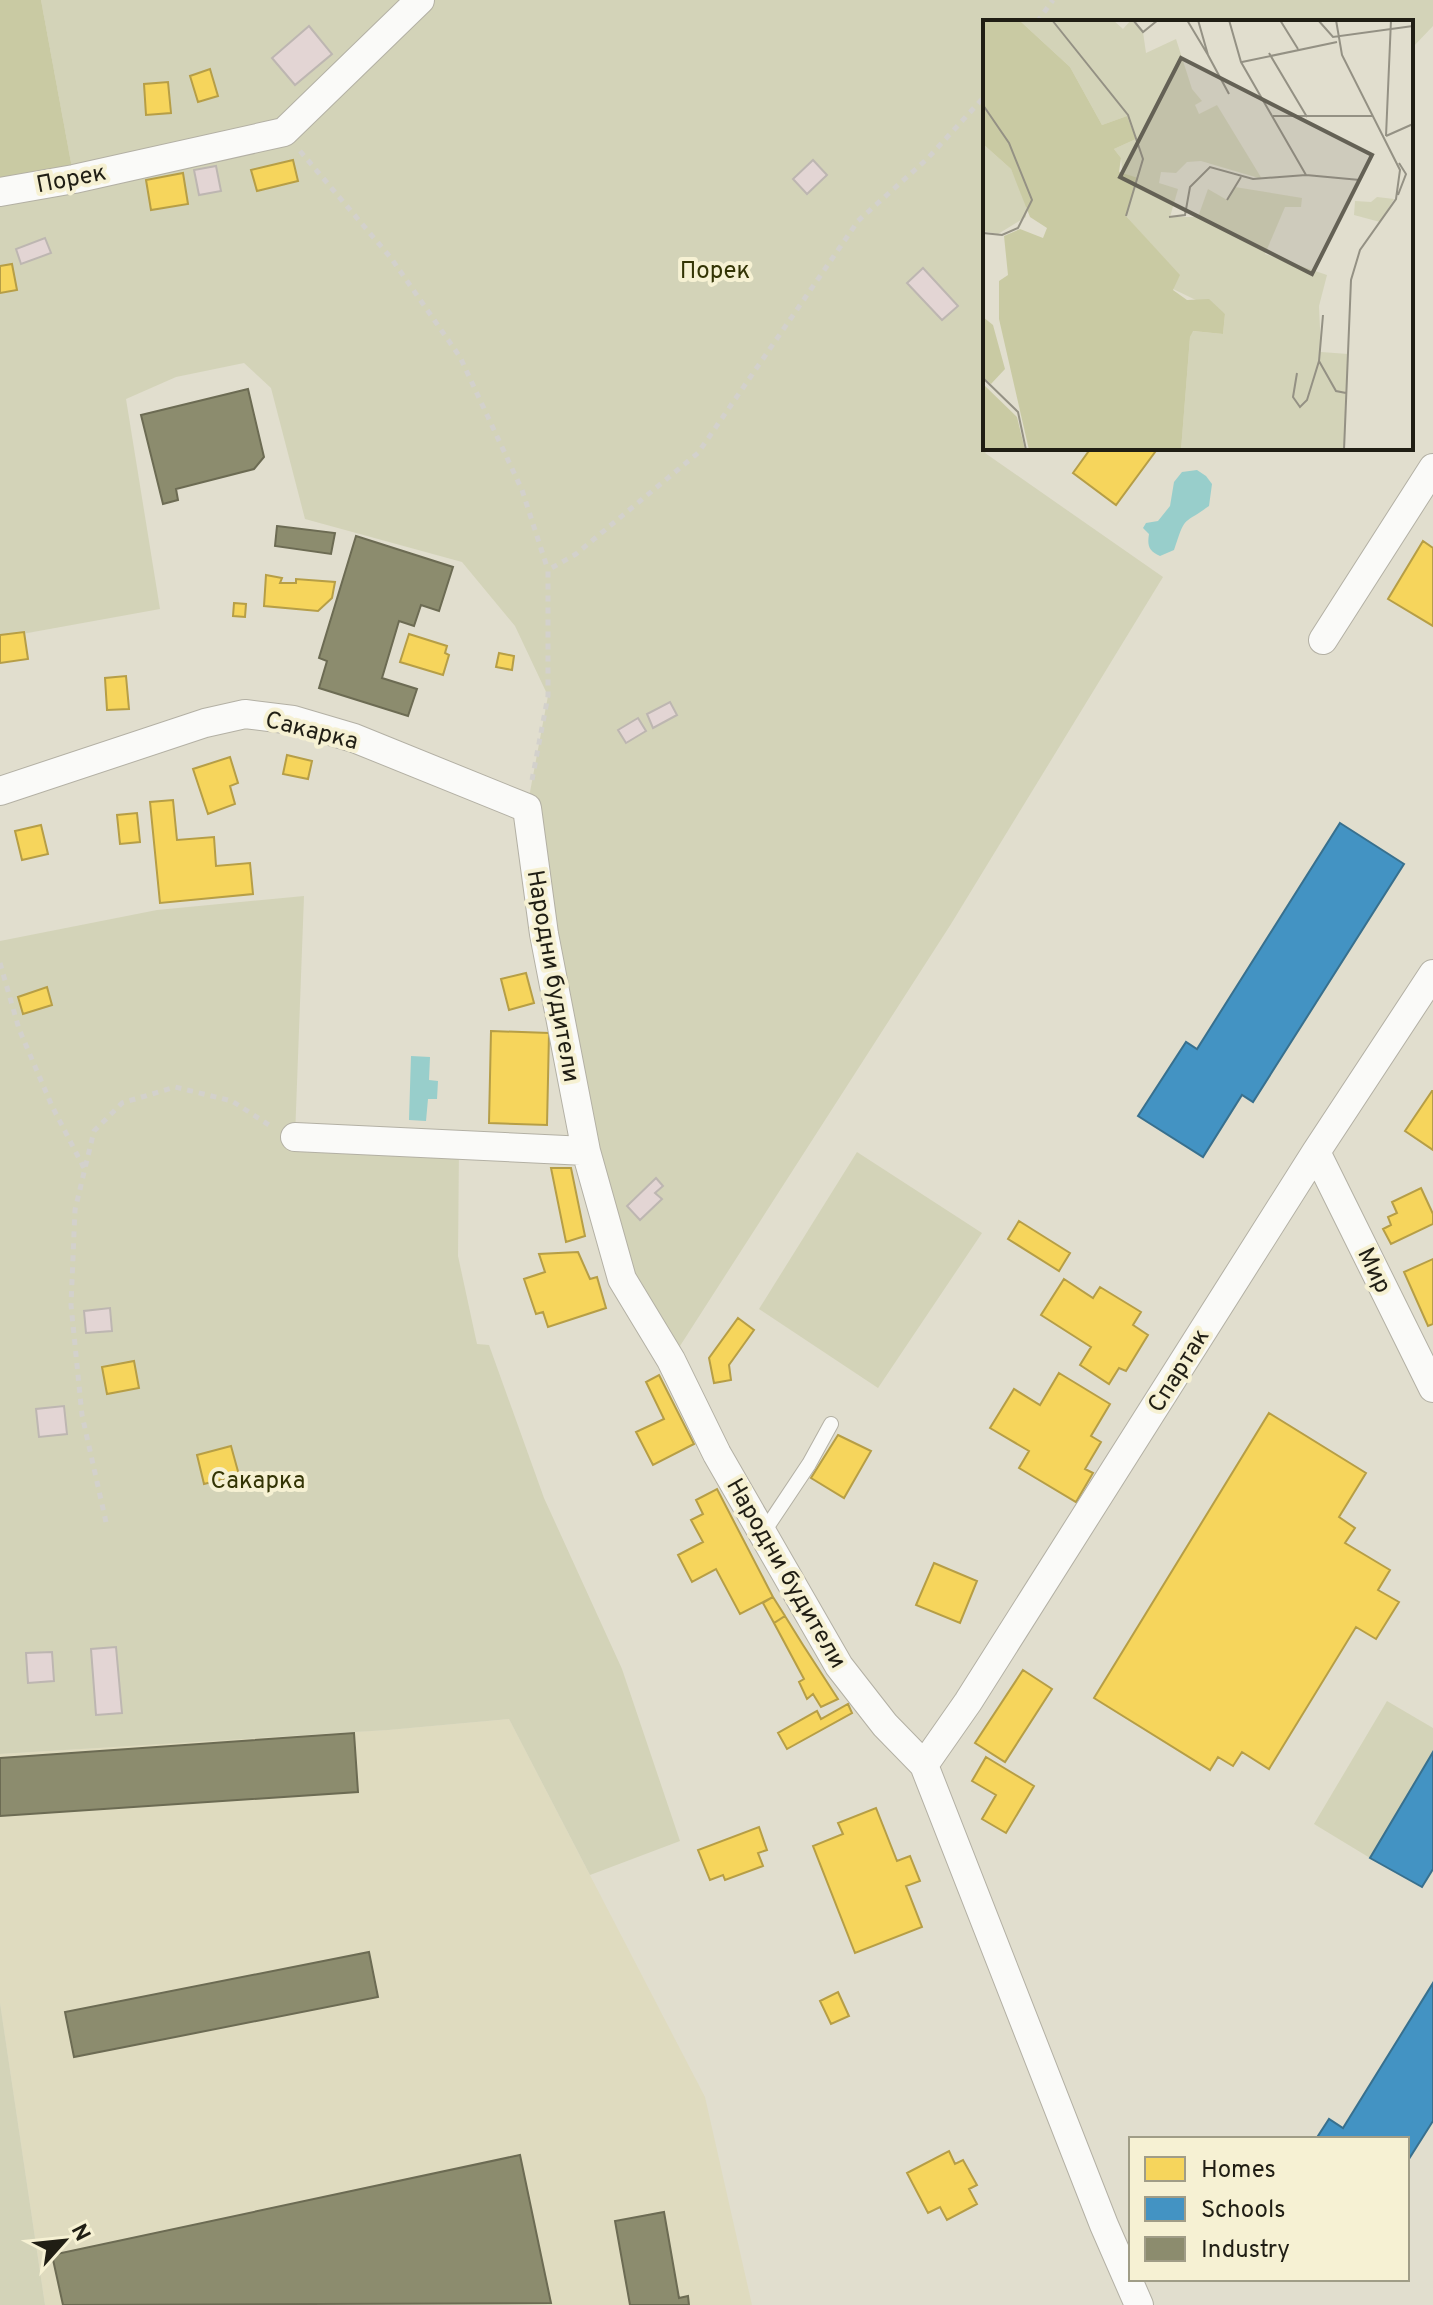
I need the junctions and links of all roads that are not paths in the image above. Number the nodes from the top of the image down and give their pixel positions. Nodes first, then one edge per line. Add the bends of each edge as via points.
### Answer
1 (420, 0) edge
2 (0, 192) edge
3 (1433, 468) edge
4 (1323, 640) dead end
5 (0, 791) edge
6 (527, 808) joint
7 (1433, 974) edge
8 (295, 1137) road end
9 (586, 1151) junction
10 (1316, 1152) junction
11 (1433, 1388) edge
12 (831, 1424) dead end
13 (763, 1533) junction
14 (924, 1765) junction
15 (1139, 2305) edge

1 - 2 street, Порек via 284,132
3 - 4 street
5 - 6 street, Сакарка via 245,714 293,720 354,738
6 - 9 street, Народни будители via 544,934
7 - 10 street, Спартак
8 - 9 street
9 - 13 street, Народни будители via 622,1279
10 - 11 street, Мир
10 - 14 street, Спартак
12 - 13 lane
13 - 14 street, Народни будители via 839,1666
14 - 15 street, Народни будители

